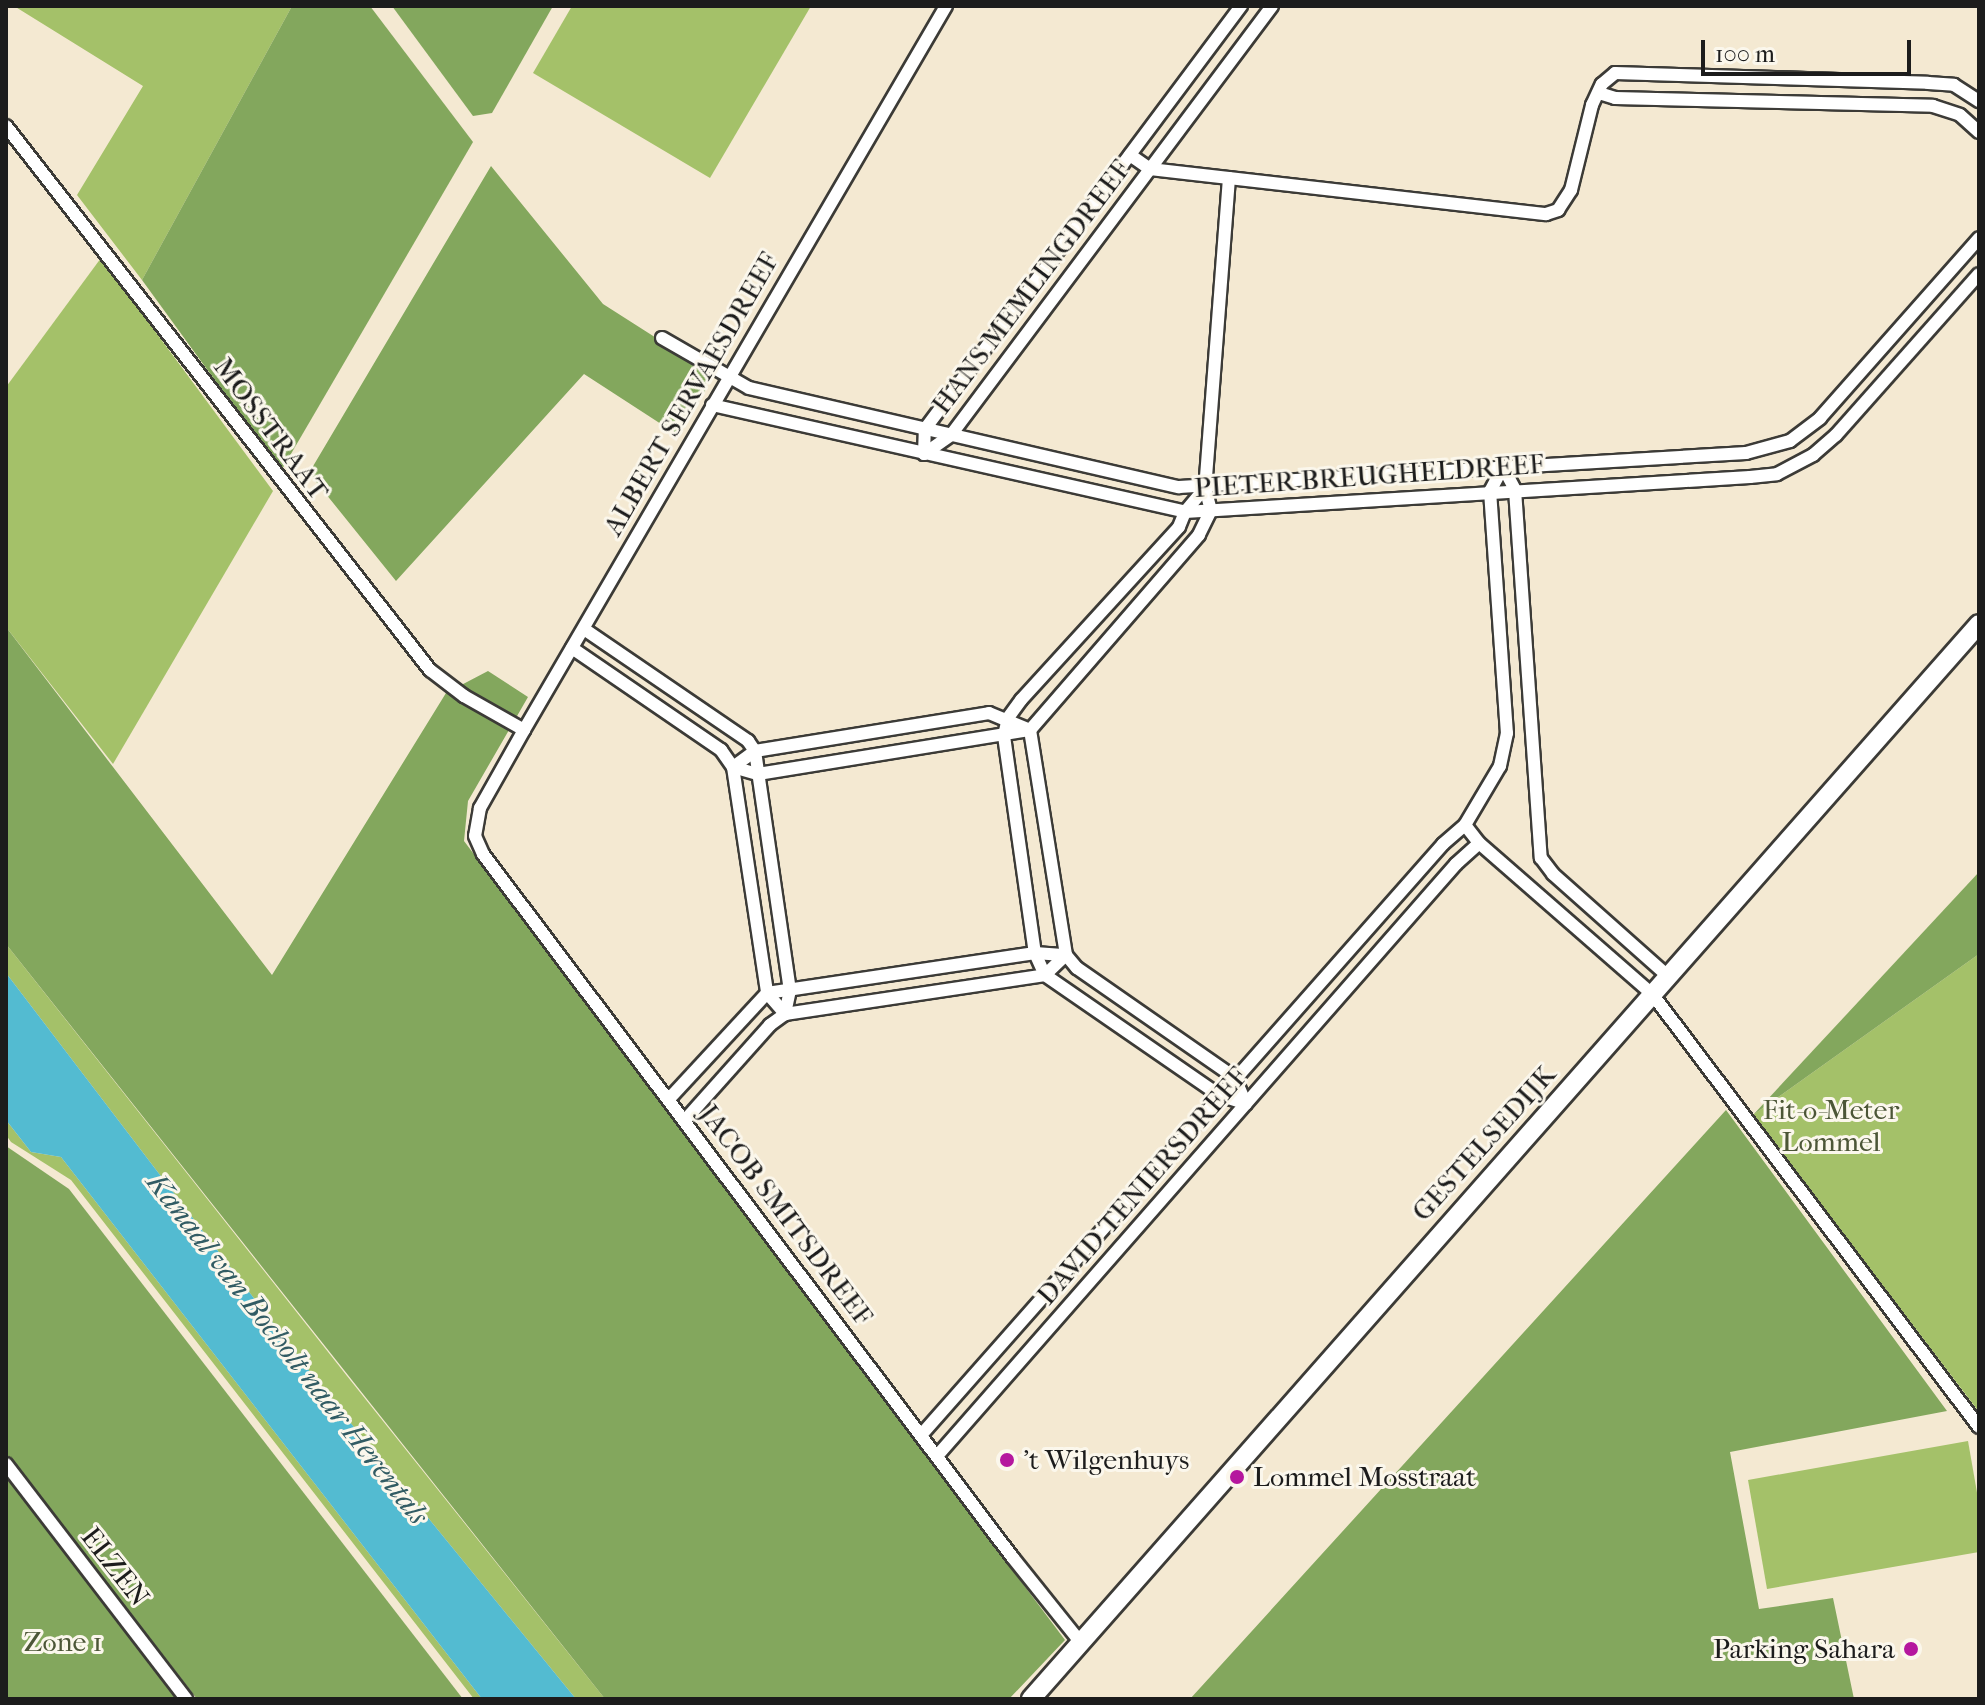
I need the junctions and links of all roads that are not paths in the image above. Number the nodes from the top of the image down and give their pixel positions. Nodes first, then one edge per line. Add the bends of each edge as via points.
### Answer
1 (946, 6) edge
2 (1241, 6) edge
3 (1272, 6) edge
4 (1810, 79) junction
5 (1599, 93) junction
6 (1979, 101) edge
7 (1809, 102) junction
8 (6, 126) edge
9 (1979, 132) edge
10 (1130, 155) junction
11 (1150, 169) junction
12 (1229, 178) junction
13 (1979, 238) edge
14 (1979, 274) edge
15 (662, 338) dead end
16 (728, 377) junction
17 (712, 405) junction
18 (1820, 418) junction
19 (925, 429) junction
20 (951, 435) junction
21 (1836, 435) junction
22 (924, 454) junction
23 (1503, 467) junction
24 (1205, 488) junction
25 (1515, 490) junction
26 (1490, 491) junction
27 (1211, 510) junction
28 (1185, 512) junction
29 (1979, 624) edge
30 (584, 629) junction
31 (572, 648) junction
32 (1008, 718) junction
33 (524, 730) junction
34 (1030, 730) junction
35 (1531, 732) junction
36 (1507, 733) junction
37 (1004, 736) junction
38 (755, 751) junction
39 (733, 767) junction
40 (758, 774) junction
41 (480, 808) joint
42 (1465, 825) junction
43 (1479, 843) junction
44 (1546, 868) junction
45 (1530, 886) junction
46 (1365, 933) junction
47 (1383, 948) junction
48 (1035, 953) junction
49 (1066, 955) junction
50 (1045, 975) junction
51 (1669, 977) junction
52 (790, 990) junction
53 (767, 993) junction
54 (1653, 995) junction
55 (785, 1014) junction
56 (1235, 1078) junction
57 (1219, 1095) junction
58 (669, 1099) junction
59 (1246, 1104) junction
60 (685, 1120) junction
61 (1979, 1427) edge
62 (922, 1434) junction
63 (937, 1456) junction
64 (6, 1464) edge
65 (1081, 1643) junction
66 (186, 1699) edge
67 (1031, 1699) edge

1 - 16 street, ALBERT SERVAESDREEF
2 - 10 street, HANS MEMLINGDREEF
3 - 11 street, HANS MEMLINGDREEF
4 - 5 street via 1615,73
4 - 6 street via 1954,85
4 - 7 street
5 - 7 street via 1615,98
5 - 12 street via 1571,190 1558,210 1546,214
7 - 9 street via 1933,106 1960,115
8 - 33 street, MOSSTRAAT via 430,670
10 - 11 street
10 - 19 street, HANS MEMLINGDREEF
11 - 12 street
11 - 20 street, HANS MEMLINGDREEF
12 - 24 street
13 - 18 street, PIETER BREUGHELDREEF
14 - 21 street, PIETER BREUGHELDREEF
15 - 16 street, PIETER BREUGHELDREEF
16 - 17 street, ALBERT SERVAESDREEF
16 - 19 street, PIETER BREUGHELDREEF via 749,388
17 - 22 street, PIETER BREUGHELDREEF
17 - 30 street, ALBERT SERVAESDREEF
18 - 21 street
18 - 23 street, PIETER BREUGHELDREEF via 1804,433 1771,449
19 - 20 street, PIETER BREUGHELDREEF
19 - 22 street, HANS MEMLINGDREEF
20 - 22 street, HANS MEMLINGDREEF
20 - 24 street, PIETER BREUGHELDREEF via 1160,485
21 - 25 street, PIETER BREUGHELDREEF via 1813,455 1777,474
22 - 28 street, PIETER BREUGHELDREEF
23 - 24 street, PIETER BREUGHELDREEF
23 - 25 street
23 - 26 street
24 - 27 street
24 - 28 street
25 - 26 street, PIETER BREUGHELDREEF
25 - 35 street
26 - 27 street, PIETER BREUGHELDREEF
26 - 36 street, DAVID TENIERSDREEF
27 - 28 street, PIETER BREUGHELDREEF
27 - 34 street via 1199,535
28 - 32 street via 1179,527
29 - 51 main road, GESTELSEDIJK
30 - 31 street, ALBERT SERVAESDREEF
30 - 38 street via 748,741
31 - 33 street, ALBERT SERVAESDREEF
31 - 39 street via 721,750
32 - 34 street
32 - 37 street
32 - 38 street via 989,713
33 - 41 street, ALBERT SERVAESDREEF
34 - 37 street
34 - 49 street
35 - 36 street
35 - 44 street via 1538,842
36 - 42 street, DAVID TENIERSDREEF via 1500,766
37 - 40 street
37 - 48 street
38 - 39 street
38 - 40 street
39 - 40 street
39 - 53 street
40 - 52 street
41 - 58 street, JACOB SMITSDREEF via 475,827 483,854
42 - 43 street
42 - 46 street, DAVID TENIERSDREEF
43 - 45 street
43 - 47 street, DAVID TENIERSDREEF
44 - 45 street
44 - 51 street
45 - 54 street
46 - 47 street
46 - 56 street, DAVID TENIERSDREEF
47 - 59 street, DAVID TENIERSDREEF
48 - 49 street
48 - 50 street
48 - 52 street
49 - 50 street
49 - 56 street via 1077,968
50 - 55 street
50 - 57 street
51 - 54 main road, GESTELSEDIJK
52 - 53 street
52 - 55 street
53 - 55 street
53 - 58 street
54 - 61 street
54 - 65 main road, GESTELSEDIJK
55 - 60 street
56 - 57 street, DAVID TENIERSDREEF
56 - 59 street
57 - 59 street
57 - 62 street, DAVID TENIERSDREEF
58 - 60 street, JACOB SMITSDREEF
59 - 63 street, DAVID TENIERSDREEF
60 - 62 street, JACOB SMITSDREEF
62 - 63 street, JACOB SMITSDREEF
63 - 65 street, JACOB SMITSDREEF
64 - 66 street, ELZEN
65 - 67 main road, GESTELSEDIJK

